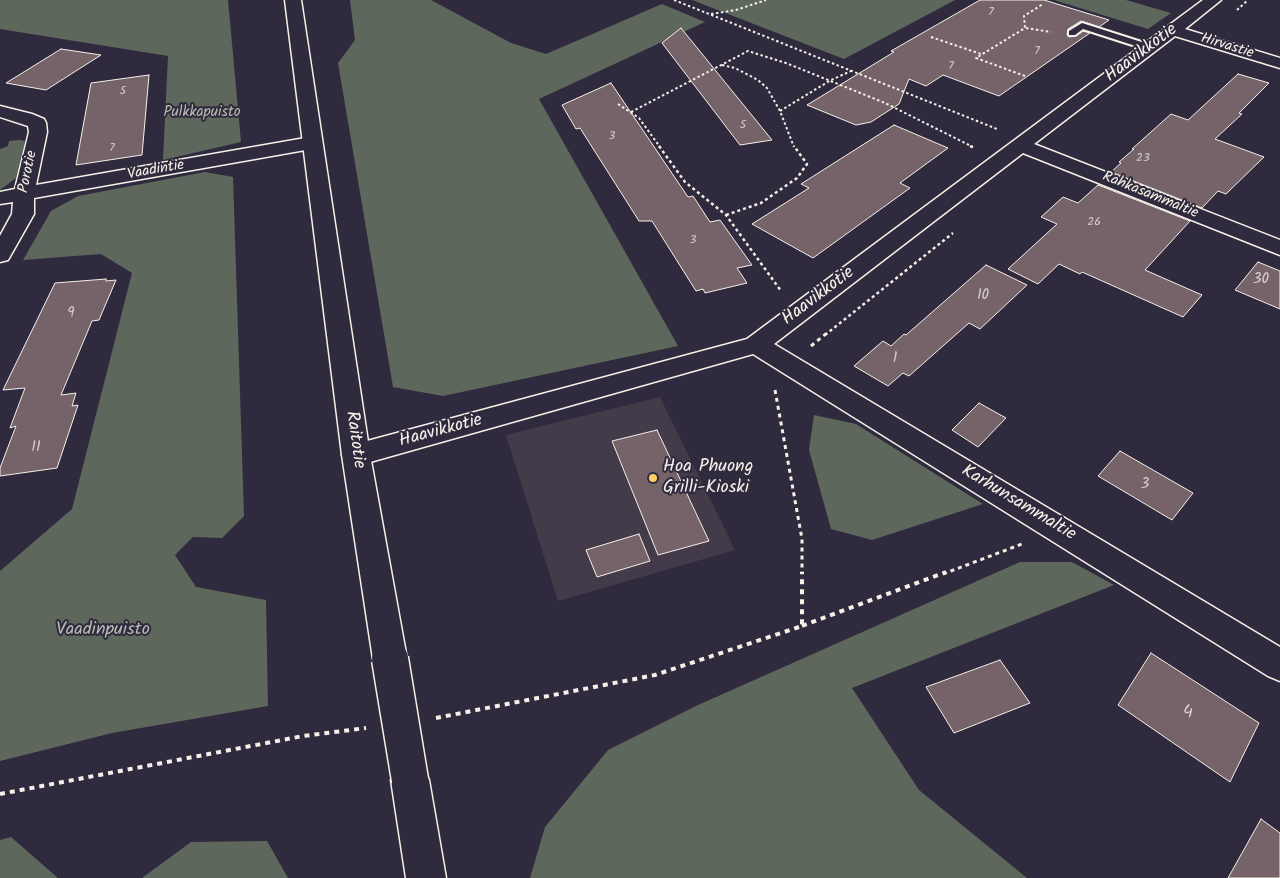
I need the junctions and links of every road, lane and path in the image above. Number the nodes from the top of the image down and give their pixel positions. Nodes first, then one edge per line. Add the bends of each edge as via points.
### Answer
1 (293, 0) edge
2 (674, 0) edge
3 (766, 0) edge
4 (1213, 0) edge
5 (1044, 4) dead end
6 (710, 14) junction
7 (1174, 30) junction
8 (1072, 32) dead end
9 (931, 37) dead end
10 (1151, 48) junction
11 (982, 55) junction
12 (1280, 63) edge
13 (722, 65) junction
14 (851, 71) junction
15 (1025, 76) dead end
16 (831, 80) junction
17 (618, 104) dead end
18 (0, 111) edge
19 (780, 111) junction
20 (631, 112) junction
21 (1022, 142) junction
22 (311, 143) junction
23 (1000, 159) junction
24 (24, 194) junction
25 (0, 198) edge
26 (726, 215) junction
27 (1280, 248) edge
28 (0, 255) edge
29 (802, 310) junction
30 (756, 345) junction
31 (788, 364) junction
32 (356, 455) junction
33 (1060, 529) junction
34 (802, 626) junction
35 (1280, 665) edge
36 (469, 713) dead end
37 (303, 736) dead end
38 (0, 794) edge
39 (426, 878) edge

1 - 22 street, Raitotie
2 - 6 path
3 - 6 path
4 - 7 street, Haavikkotie
5 - 11 path via 1024,16 1025,28
6 - 14 path
7 - 10 street, Haavikkotie
7 - 12 street, Hirvastie
8 - 10 lane via 1082,26
9 - 11 path
10 - 21 street, Haavikkotie
11 - 15 path via 976,58
13 - 16 path via 748,52
13 - 19 path via 758,80 767,88
13 - 20 path
14 - 16 path
14 - 21 path
16 - 19 path
16 - 23 path
17 - 20 path
18 - 24 street, Porotie via 37,124
19 - 26 path via 792,144 807,164 797,178 761,203
20 - 26 path via 639,118 685,182
21 - 23 street, Haavikkotie
21 - 27 street, Rahkasammaltie
22 - 24 street, Vaadintie
22 - 32 street, Raitotie
23 - 29 street, Haavikkotie
24 - 25 street, Vaadintie
24 - 28 street, Porotie via 22,214
26 - 29 path via 777,288
29 - 30 street, Haavikkotie
30 - 31 street, Karhunsammaltie
30 - 32 street, Haavikkotie
31 - 33 street, Karhunsammaltie
31 - 34 path via 775,386 802,539
32 - 39 street, Raitotie, bridge
33 - 34 path
33 - 35 street, Karhunsammaltie
34 - 36 path via 655,675
37 - 38 path

